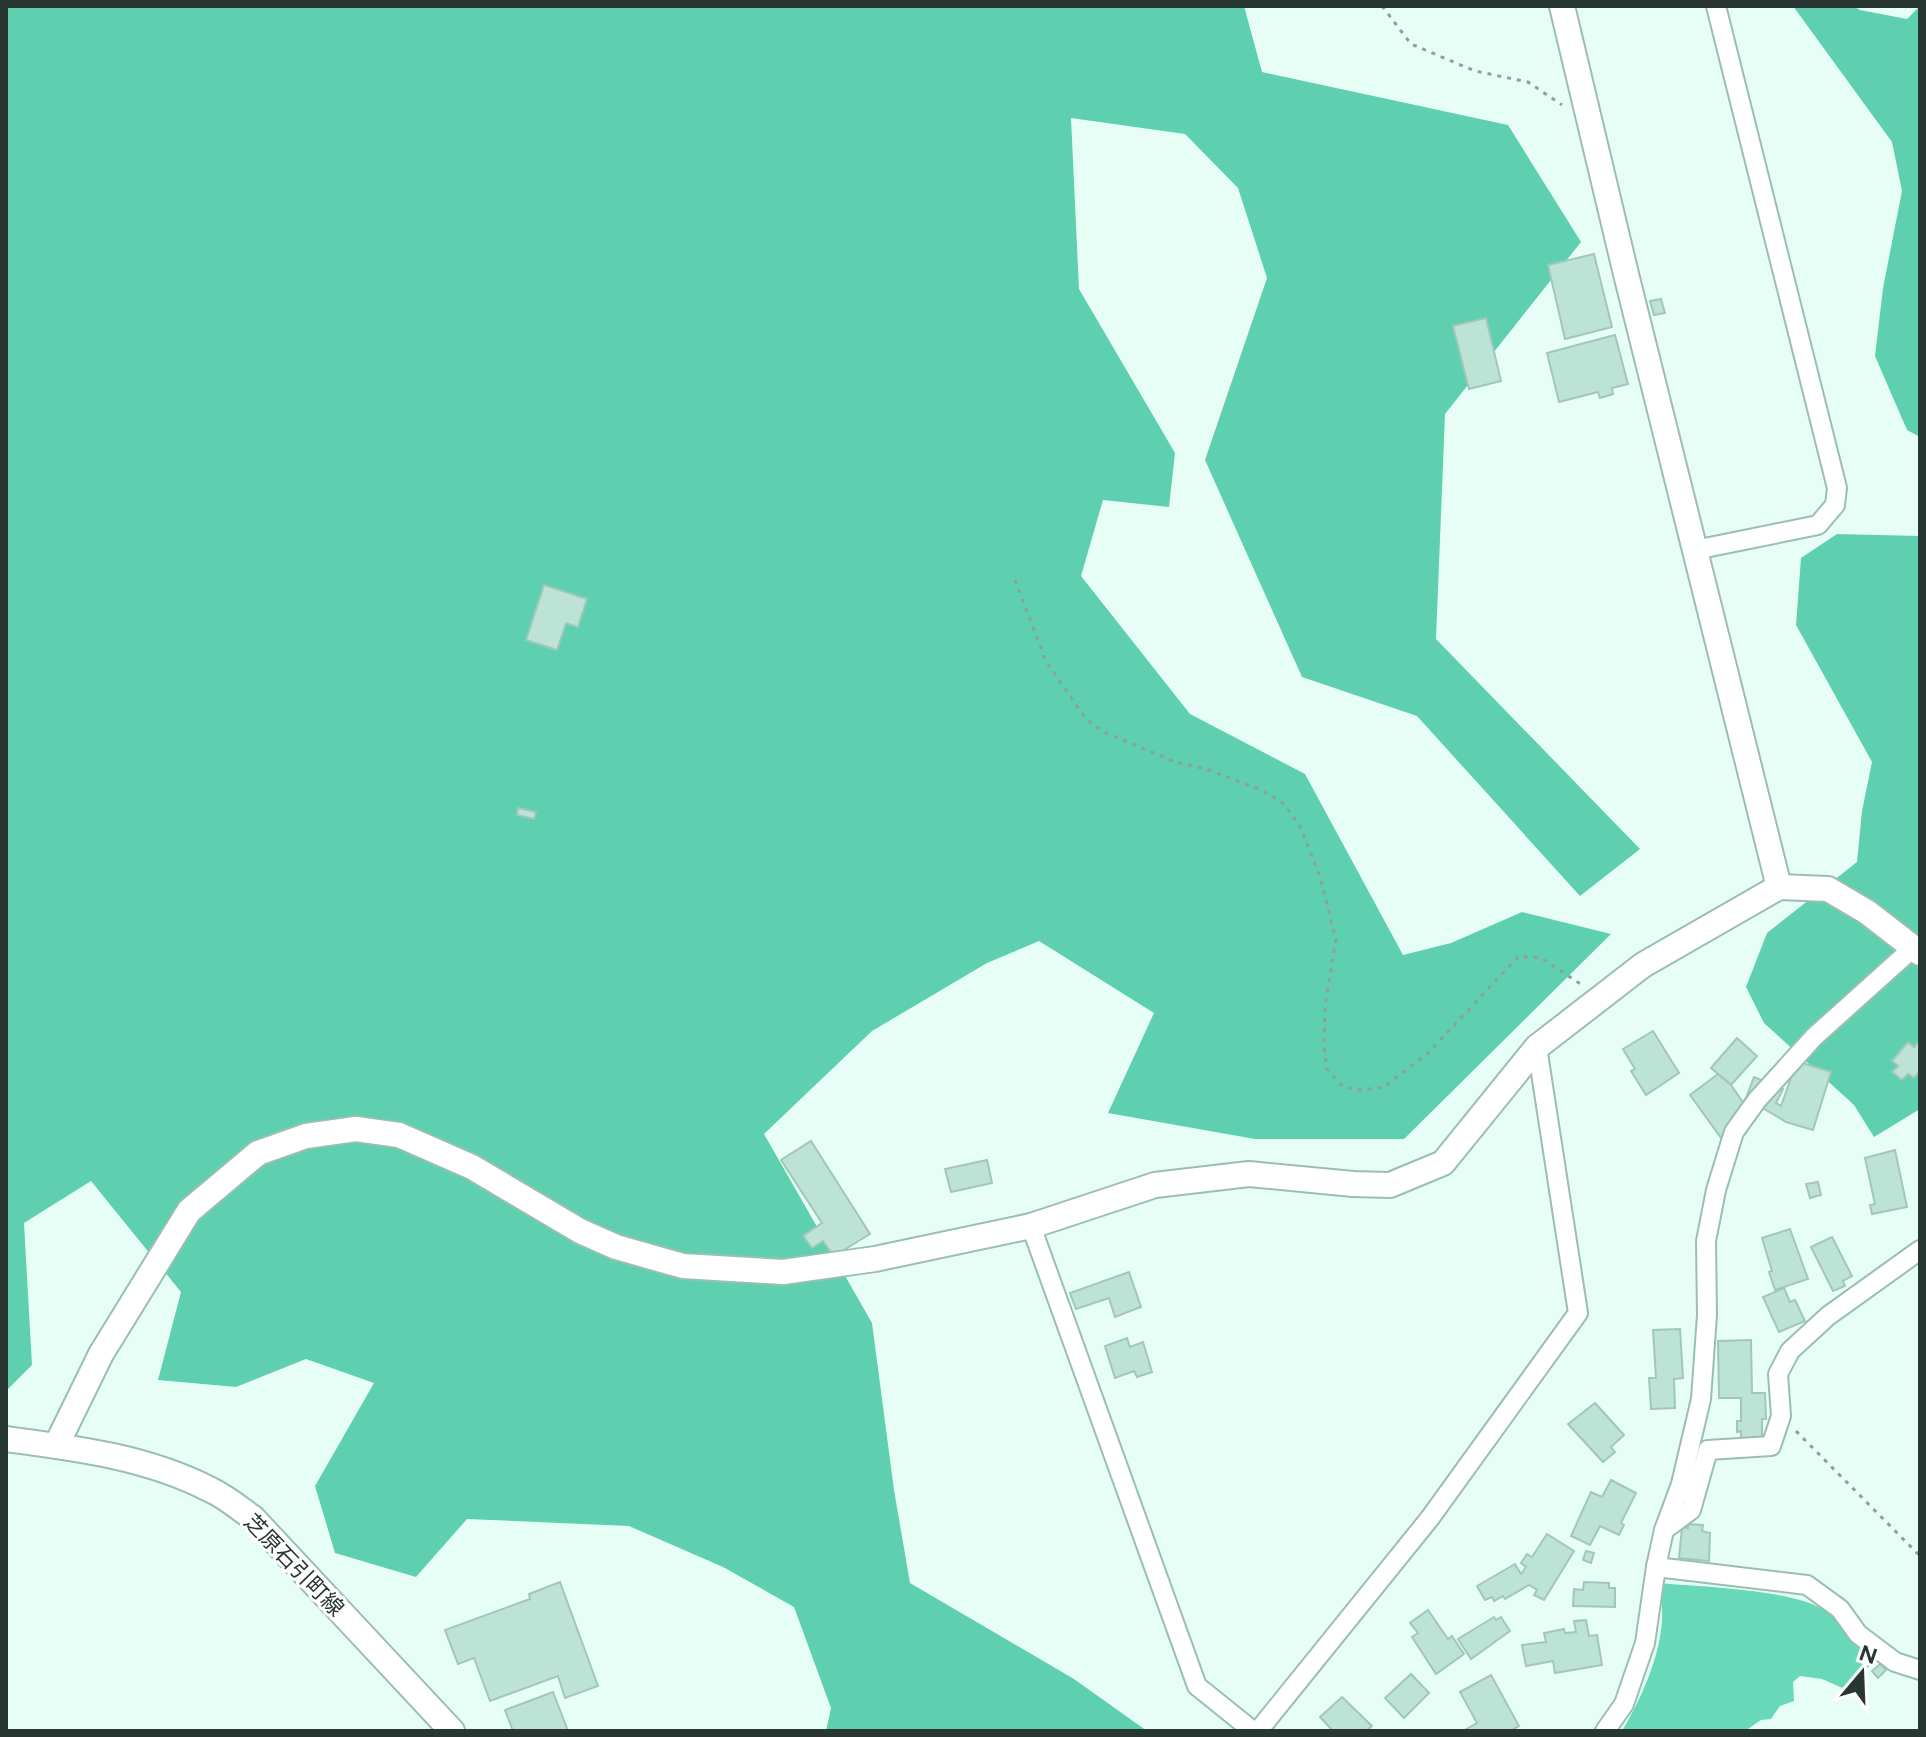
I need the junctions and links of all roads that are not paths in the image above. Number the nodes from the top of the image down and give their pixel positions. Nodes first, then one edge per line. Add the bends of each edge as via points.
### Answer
1 (1562, 6) edge
2 (1716, 6) edge
3 (1695, 550) junction
4 (1779, 887) junction
5 (1916, 951) edge
6 (1537, 1047) junction
7 (1031, 1226) junction
8 (1920, 1250) edge
9 (6, 1439) edge
10 (56, 1446) junction
11 (1664, 1530) junction
12 (1656, 1567) junction
13 (1920, 1670) edge
14 (452, 1731) edge
15 (1255, 1731) edge
16 (1605, 1731) edge

1 - 3 street
2 - 3 street via 1837,488 1835,505 1818,525
3 - 4 street
4 - 5 street via 1828,889
4 - 6 street via 1643,965
5 - 11 street via 1814,1037 1734,1132 1706,1241 1701,1399
6 - 7 street via 1443,1163 1390,1185 1249,1174 1155,1185
6 - 15 street via 1578,1313 1430,1518
7 - 10 street via 783,1272 683,1266 580,1231 472,1167 399,1135 356,1129 306,1136 258,1153 189,1211 101,1354
7 - 15 street via 1197,1686
8 - 11 street via 1828,1316 1790,1351 1778,1374 1781,1416 1771,1446 1708,1450 1691,1510
9 - 10 street, 芝原石引町線
10 - 14 street, 芝原石引町線 via 170,1471 213,1490 253,1518
11 - 12 street
12 - 13 street via 1807,1585 1895,1662
12 - 16 street via 1645,1643 1624,1704

